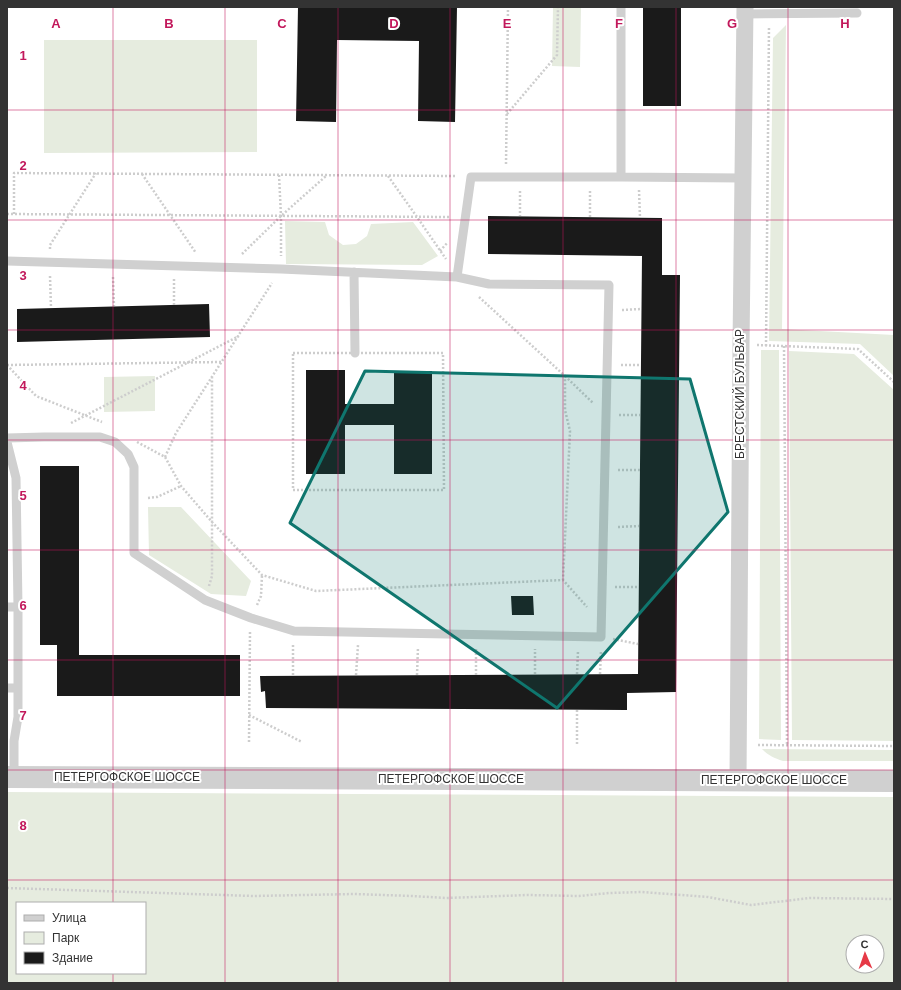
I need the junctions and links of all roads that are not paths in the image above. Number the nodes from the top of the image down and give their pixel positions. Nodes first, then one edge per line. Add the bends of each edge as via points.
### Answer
1 (621, 7) edge
2 (744, 10) edge
3 (856, 13) dead end
4 (621, 177) junction
5 (742, 178) junction
6 (7, 261) edge
7 (354, 272) junction
8 (457, 277) junction
9 (355, 353) road end
10 (7, 438) edge
11 (7, 442) edge
12 (12, 478) edge
13 (7, 607) edge
14 (18, 607) junction
15 (7, 688) edge
16 (18, 688) junction
17 (10, 777) edge
18 (738, 780) junction
19 (894, 781) edge

1 - 4 lane
2 - 3 lane via 769,13
2 - 5 street, БРЕСТСКИЙ БУЛЬВАР
4 - 5 lane
4 - 8 lane via 471,177
5 - 18 street, БРЕСТСКИЙ БУЛЬВАР
6 - 7 lane
7 - 8 lane
7 - 9 lane
8 - 10 lane via 489,284 609,285 601,637 294,631 251,618 205,600 134,553 134,467 128,454 115,442 100,437
11 - 12 lane
12 - 14 lane
13 - 14 lane
14 - 16 lane
15 - 16 lane
16 - 17 lane via 18,717
17 - 18 street, ПЕТЕРГОФСКОЕ ШОССЕ
18 - 19 street, ПЕТЕРГОФСКОЕ ШОССЕ

